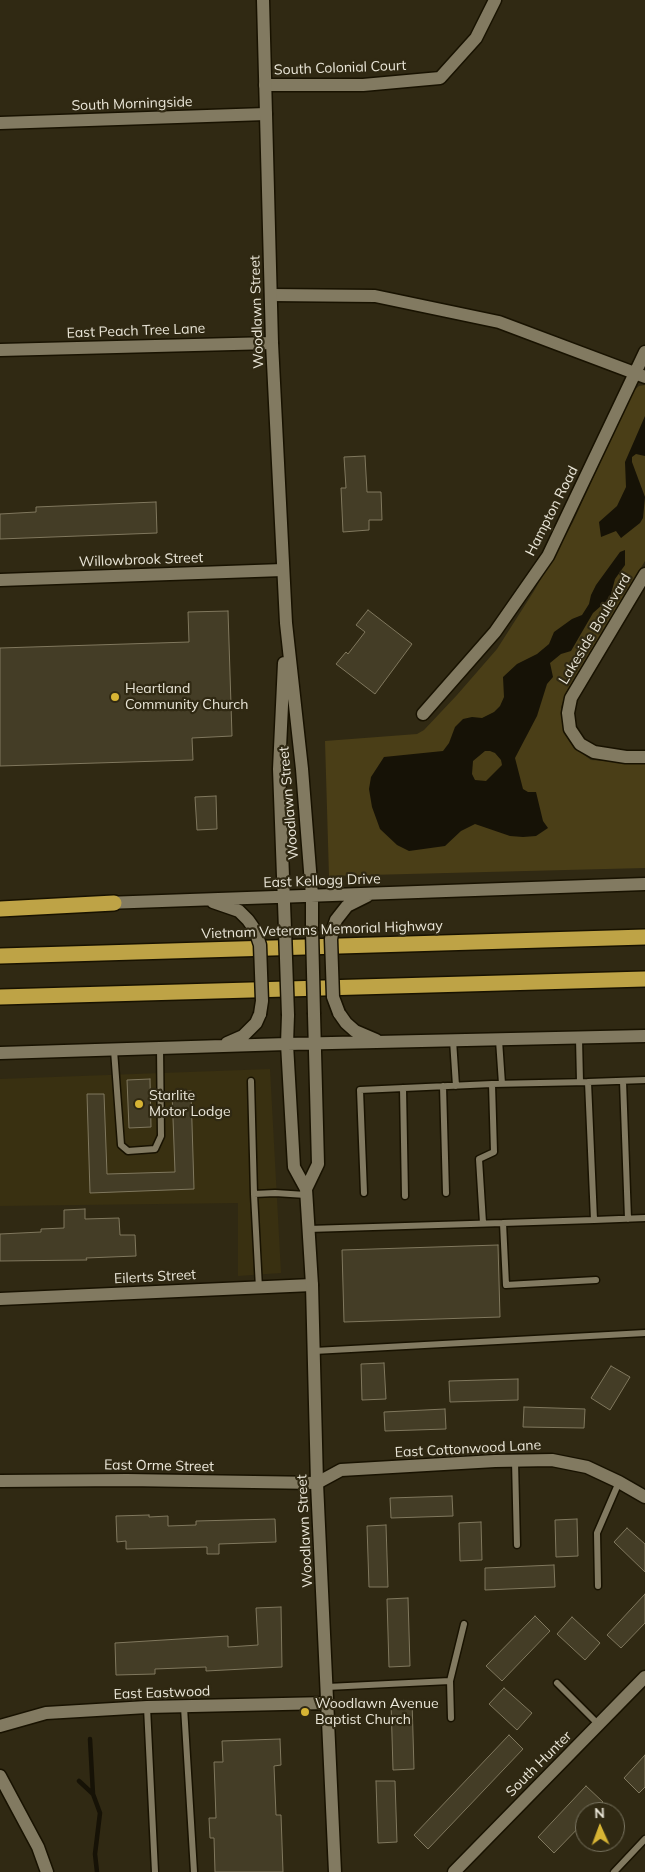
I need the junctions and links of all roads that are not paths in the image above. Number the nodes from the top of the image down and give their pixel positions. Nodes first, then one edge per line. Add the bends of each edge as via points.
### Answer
1 (263, 0) edge
2 (495, 0) edge
3 (265, 86) junction
4 (266, 114) junction
5 (0, 123) edge
6 (271, 295) junction
7 (272, 343) junction
8 (0, 350) edge
9 (645, 352) edge
10 (640, 375) edge
11 (283, 570) junction
12 (645, 574) edge
13 (0, 580) edge
14 (286, 623) junction
15 (423, 714) dead end
16 (645, 757) edge
17 (645, 884) edge
18 (372, 894) junction
19 (284, 896) junction
20 (312, 896) junction
21 (209, 900) junction
22 (0, 902) edge
23 (114, 903) junction
24 (0, 909) edge
25 (645, 937) edge
26 (0, 956) edge
27 (645, 979) edge
28 (0, 997) edge
29 (645, 1036) edge
30 (579, 1038) junction
31 (453, 1040) junction
32 (499, 1040) junction
33 (382, 1042) junction
34 (288, 1044) junction
35 (315, 1044) junction
36 (220, 1046) junction
37 (160, 1048) junction
38 (114, 1050) junction
39 (0, 1053) edge
40 (645, 1080) edge
41 (251, 1081) dead end
42 (623, 1081) junction
43 (580, 1082) junction
44 (588, 1082) junction
45 (492, 1084) junction
46 (502, 1084) junction
47 (444, 1086) junction
48 (456, 1086) junction
49 (403, 1088) junction
50 (306, 1192) junction
51 (364, 1193) dead end
52 (446, 1193) dead end
53 (254, 1194) junction
54 (404, 1196) dead end
55 (645, 1218) edge
56 (628, 1219) junction
57 (594, 1220) junction
58 (483, 1223) junction
59 (503, 1223) junction
60 (308, 1229) junction
61 (596, 1280) dead end
62 (312, 1285) junction
63 (259, 1288) junction
64 (0, 1299) edge
65 (645, 1333) edge
66 (314, 1351) junction
67 (515, 1461) junction
68 (0, 1481) edge
69 (619, 1482) junction
70 (317, 1483) junction
71 (645, 1497) edge
72 (516, 1545) dead end
73 (598, 1586) dead end
74 (464, 1624) dead end
75 (645, 1677) edge
76 (450, 1681) junction
77 (557, 1683) dead end
78 (327, 1687) junction
79 (328, 1703) junction
80 (147, 1707) junction
81 (184, 1707) junction
82 (451, 1718) dead end
83 (599, 1725) junction
84 (0, 1726) edge
85 (0, 1776) edge
86 (645, 1839) edge
87 (47, 1872) edge
88 (155, 1872) edge
89 (194, 1872) edge
90 (335, 1872) edge
91 (454, 1872) edge
92 (614, 1872) edge

1 - 3 street, Woodlawn Street
2 - 3 street, South Colonial Court via 476,38 440,78 363,85
3 - 4 street, Woodlawn Street
4 - 5 street, South Morningside
4 - 6 street, Woodlawn Street
6 - 7 street, Woodlawn Street
6 - 10 street via 375,296 499,322
7 - 8 street, East Peach Tree Lane
7 - 11 street, Woodlawn Street
9 - 10 street, Hampton Road
10 - 15 street, Hampton Road via 548,556 495,632
11 - 13 street, Willowbrook Street
11 - 14 street, Woodlawn Street
12 - 16 street, Lakeside Boulevard via 571,698 568,713 570,729 580,744 594,752
14 - 19 street, Woodlawn Street via 280,770
14 - 20 street, Woodlawn Street
17 - 18 street, East Kellogg Drive
18 - 20 street, East Kellogg Drive
18 - 33 street, bridge via 348,906 336,920 331,939 333,997 338,1013 346,1023 355,1031
19 - 20 street, East Kellogg Drive
19 - 21 street, East Kellogg Drive
19 - 34 street, Woodlawn Street, bridge
20 - 35 street, Woodlawn Street, bridge
21 - 23 street, East Kellogg Drive
21 - 36 street, bridge via 239,911 255,930 260,945 260,1014 243,1036
22 - 23 street, East Kellogg Drive
23 - 24 highway
25 - 26 highway, Vietnam Veterans Memorial Highway
27 - 28 highway
29 - 30 street
30 - 32 street
30 - 43 lane
31 - 32 street
31 - 33 street
31 - 48 lane
32 - 46 lane
33 - 35 street
34 - 35 street
34 - 36 street
34 - 50 street, Woodlawn Street via 294,1167
35 - 50 street, Woodlawn Street via 318,1164
36 - 37 street
37 - 38 street
37 - 38 lane via 161,1136 156,1149 128,1151 121,1145
38 - 39 street
40 - 42 lane
41 - 53 lane
42 - 44 lane
42 - 56 lane
43 - 44 lane
43 - 46 lane
44 - 57 lane
45 - 46 lane
45 - 48 lane
45 - 58 lane via 494,1152 479,1159
47 - 48 lane
47 - 49 lane
47 - 52 lane
49 - 51 lane via 360,1090
49 - 54 lane
50 - 53 lane
50 - 60 street, Woodlawn Street
53 - 63 lane
55 - 56 lane
56 - 57 lane
57 - 59 lane
58 - 59 lane
58 - 60 lane
59 - 61 lane via 506,1285
60 - 62 street, Woodlawn Street
62 - 63 street, Eilerts Street
62 - 66 street, Woodlawn Street
63 - 64 street, Eilerts Street
65 - 66 lane
66 - 70 street, Woodlawn Street
67 - 69 street, East Cottonwood Lane via 552,1460 587,1467
67 - 70 street, East Cottonwood Lane via 341,1470
67 - 72 lane
68 - 70 street, East Orme Street
69 - 71 street, East Cottonwood Lane
69 - 73 lane via 597,1534
70 - 78 street, Woodlawn Street
74 - 76 lane
75 - 83 street, South Hunter
76 - 78 lane
76 - 82 lane
77 - 83 lane
78 - 79 street, Woodlawn Street
79 - 81 street, East Eastwood
79 - 90 street, Woodlawn Street
80 - 81 street, East Eastwood
80 - 84 street, East Eastwood via 46,1713
80 - 88 lane
81 - 89 lane
83 - 91 street, South Hunter
85 - 87 street via 38,1847
86 - 92 lane

